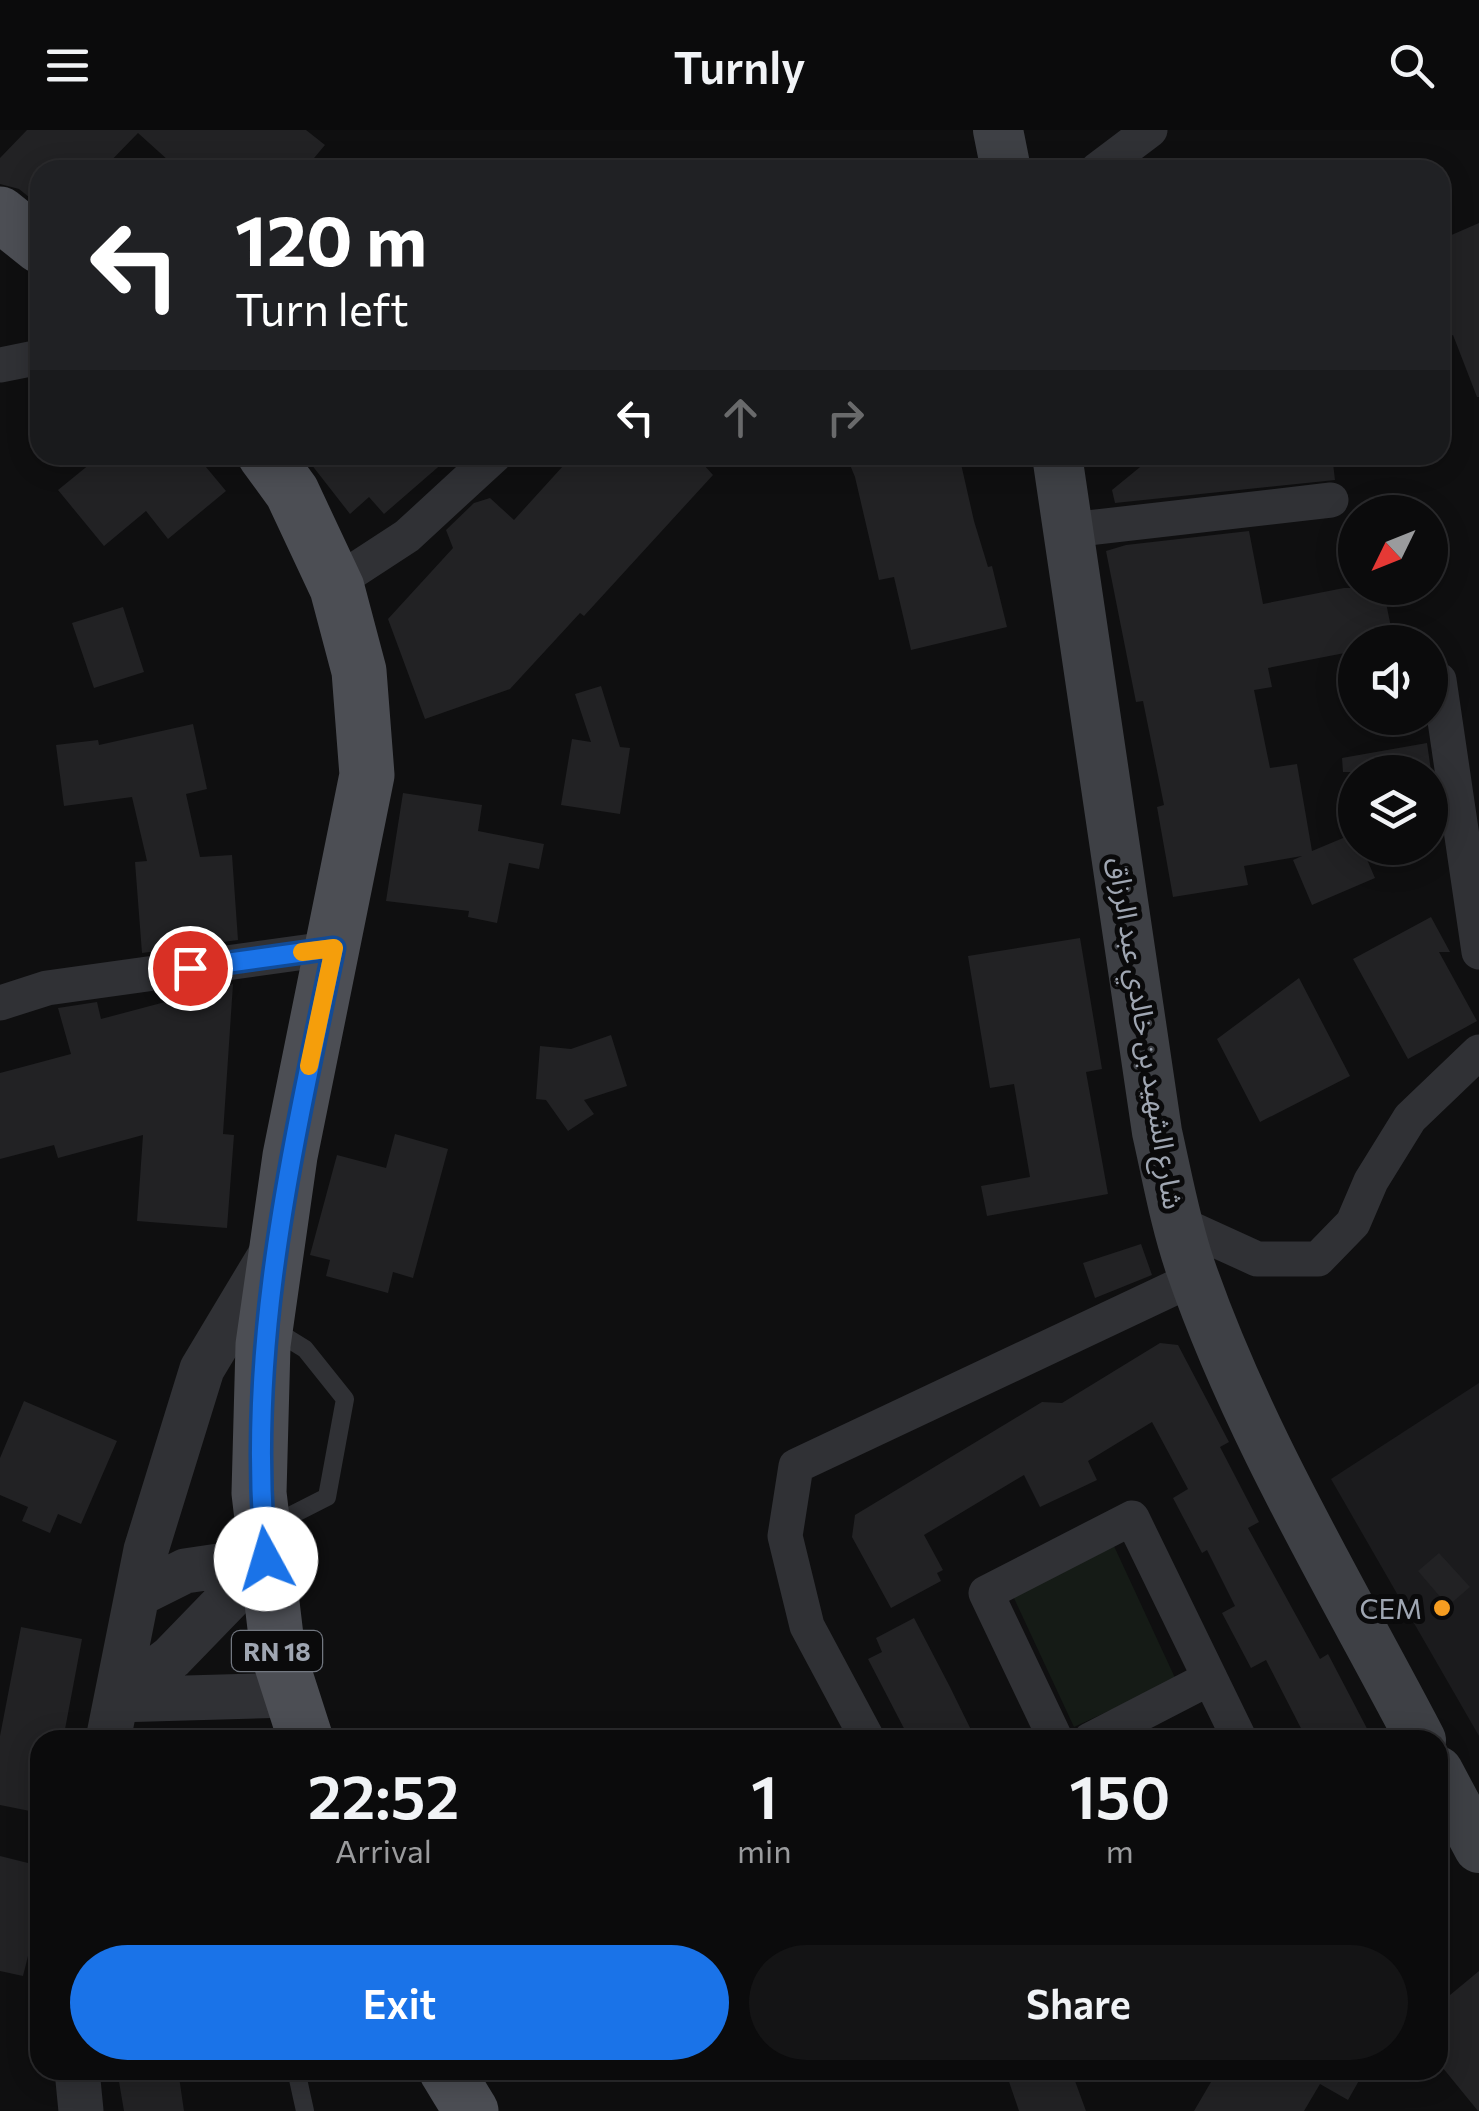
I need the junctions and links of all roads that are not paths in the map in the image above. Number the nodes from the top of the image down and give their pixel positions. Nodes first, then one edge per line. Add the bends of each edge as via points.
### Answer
1 (998, 130) edge
2 (1150, 130) edge
3 (1004, 160) edge
4 (1110, 160) edge
5 (0, 214) edge
6 (30, 238) edge
7 (30, 359) edge
8 (0, 365) edge
9 (272, 465) edge
10 (485, 465) edge
11 (1059, 465) edge
12 (1331, 500) dead end
13 (1070, 530) junction
14 (335, 582) junction
15 (1447, 735) edge
16 (334, 948) junction
17 (1479, 952) edge
18 (0, 1004) edge
19 (1479, 1052) edge
20 (1178, 1223) junction
21 (277, 1245) junction
22 (1195, 1278) junction
23 (266, 1325) junction
24 (265, 1544) junction
25 (137, 1594) junction
26 (1210, 1678) junction
27 (299, 1718) edge
28 (112, 1720) edge
29 (863, 1730) edge
30 (1051, 1730) edge
31 (1109, 1730) edge
32 (1235, 1730) edge
33 (1416, 1730) edge
34 (1448, 1790) edge
35 (1479, 1848) edge
36 (78, 2080) edge
37 (298, 2080) edge
38 (452, 2080) edge
39 (81, 2111) edge
40 (305, 2111) edge
41 (471, 2111) edge

1 - 3 main road
2 - 4 street
5 - 6 main road
7 - 8 street
9 - 14 main road, RN 18
10 - 14 street via 408,536
11 - 13 main road, شارع الشهيد بن خالدي عبد الرزاق
12 - 13 street
13 - 20 main road, شارع الشهيد بن خالدي عبد الرزاق via 1156,1132
14 - 16 main road, RN 18 via 359,671 367,775
15 - 17 street
16 - 18 street via 46,988
16 - 21 main road, RN 18
19 - 20 street via 1410,1118 1353,1223 1318,1259 1257,1259
20 - 22 main road, شارع الشهيد بن خالدي عبد الرزاق
21 - 23 main road, RN 18
21 - 25 street via 202,1368
22 - 29 street via 796,1466 785,1536 807,1626
22 - 33 main road, شارع الشهيد بن خالدي عبد الرزاق via 1250,1415
23 - 24 main road, RN 18 via 259,1493
23 - 24 lane via 304,1349 344,1399 328,1497
24 - 25 street
24 - 27 main road, RN 18 via 278,1653
24 - 28 street
25 - 28 street
26 - 30 street via 1132,1518 986,1593
26 - 31 street
26 - 32 street
27 - 28 street
34 - 35 main road
36 - 39 street
37 - 40 lane
38 - 41 main road

